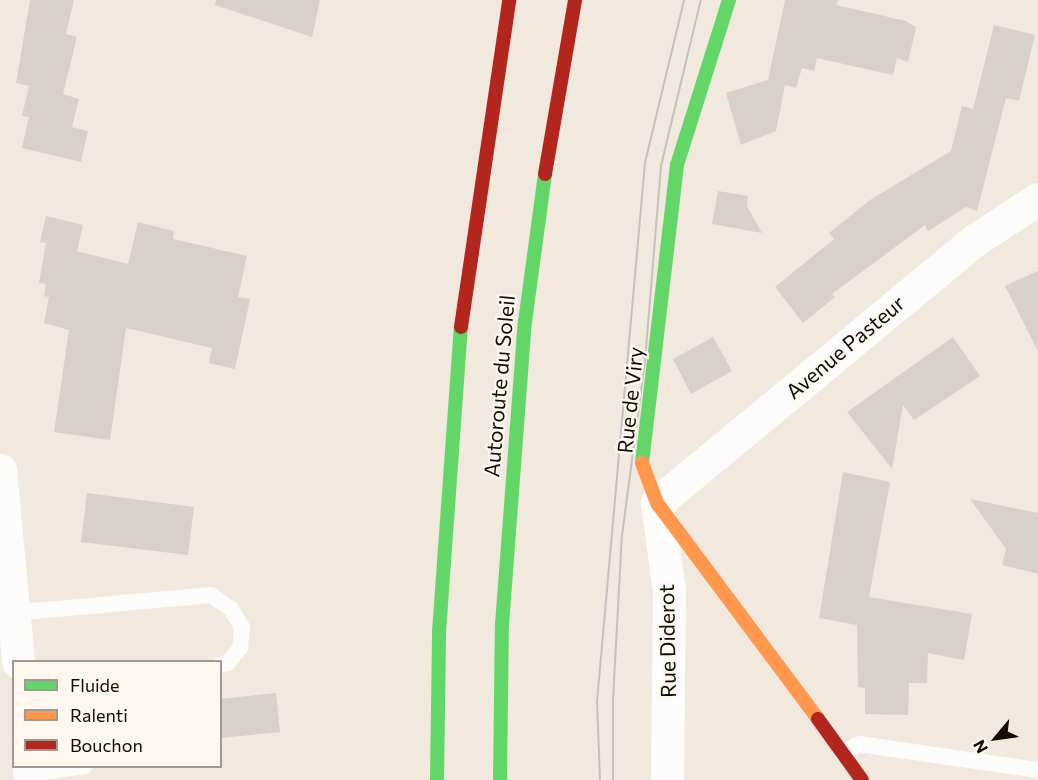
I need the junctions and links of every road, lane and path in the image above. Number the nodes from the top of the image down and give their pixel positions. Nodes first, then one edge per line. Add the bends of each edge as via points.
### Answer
1 (509, 0) edge
2 (575, 0) edge
3 (729, 0) edge
4 (1038, 199) edge
5 (0, 470) edge
6 (657, 503) junction
7 (8, 595) edge
8 (18, 660) edge
9 (222, 664) edge
10 (843, 753) junction
11 (69, 768) edge
12 (1038, 770) edge
13 (30, 773) edge
14 (437, 780) edge
15 (500, 780) edge
16 (667, 780) edge
17 (862, 780) edge

1 - 14 main road, Autoroute du Soleil via 462,311 439,632
2 - 15 main road, Autoroute du Soleil via 544,180 525,322 503,614
3 - 6 main road, Rue de Viry via 677,165 642,463
4 - 6 street, Avenue Pasteur via 975,240
5 - 7 street
6 - 10 main road, Rue de Viry
6 - 16 street, Rue Diderot via 669,591
7 - 8 street
7 - 9 lane via 211,595 231,609 242,627 240,648
10 - 12 lane via 859,744
10 - 17 main road, Rue de Viry
11 - 13 lane

